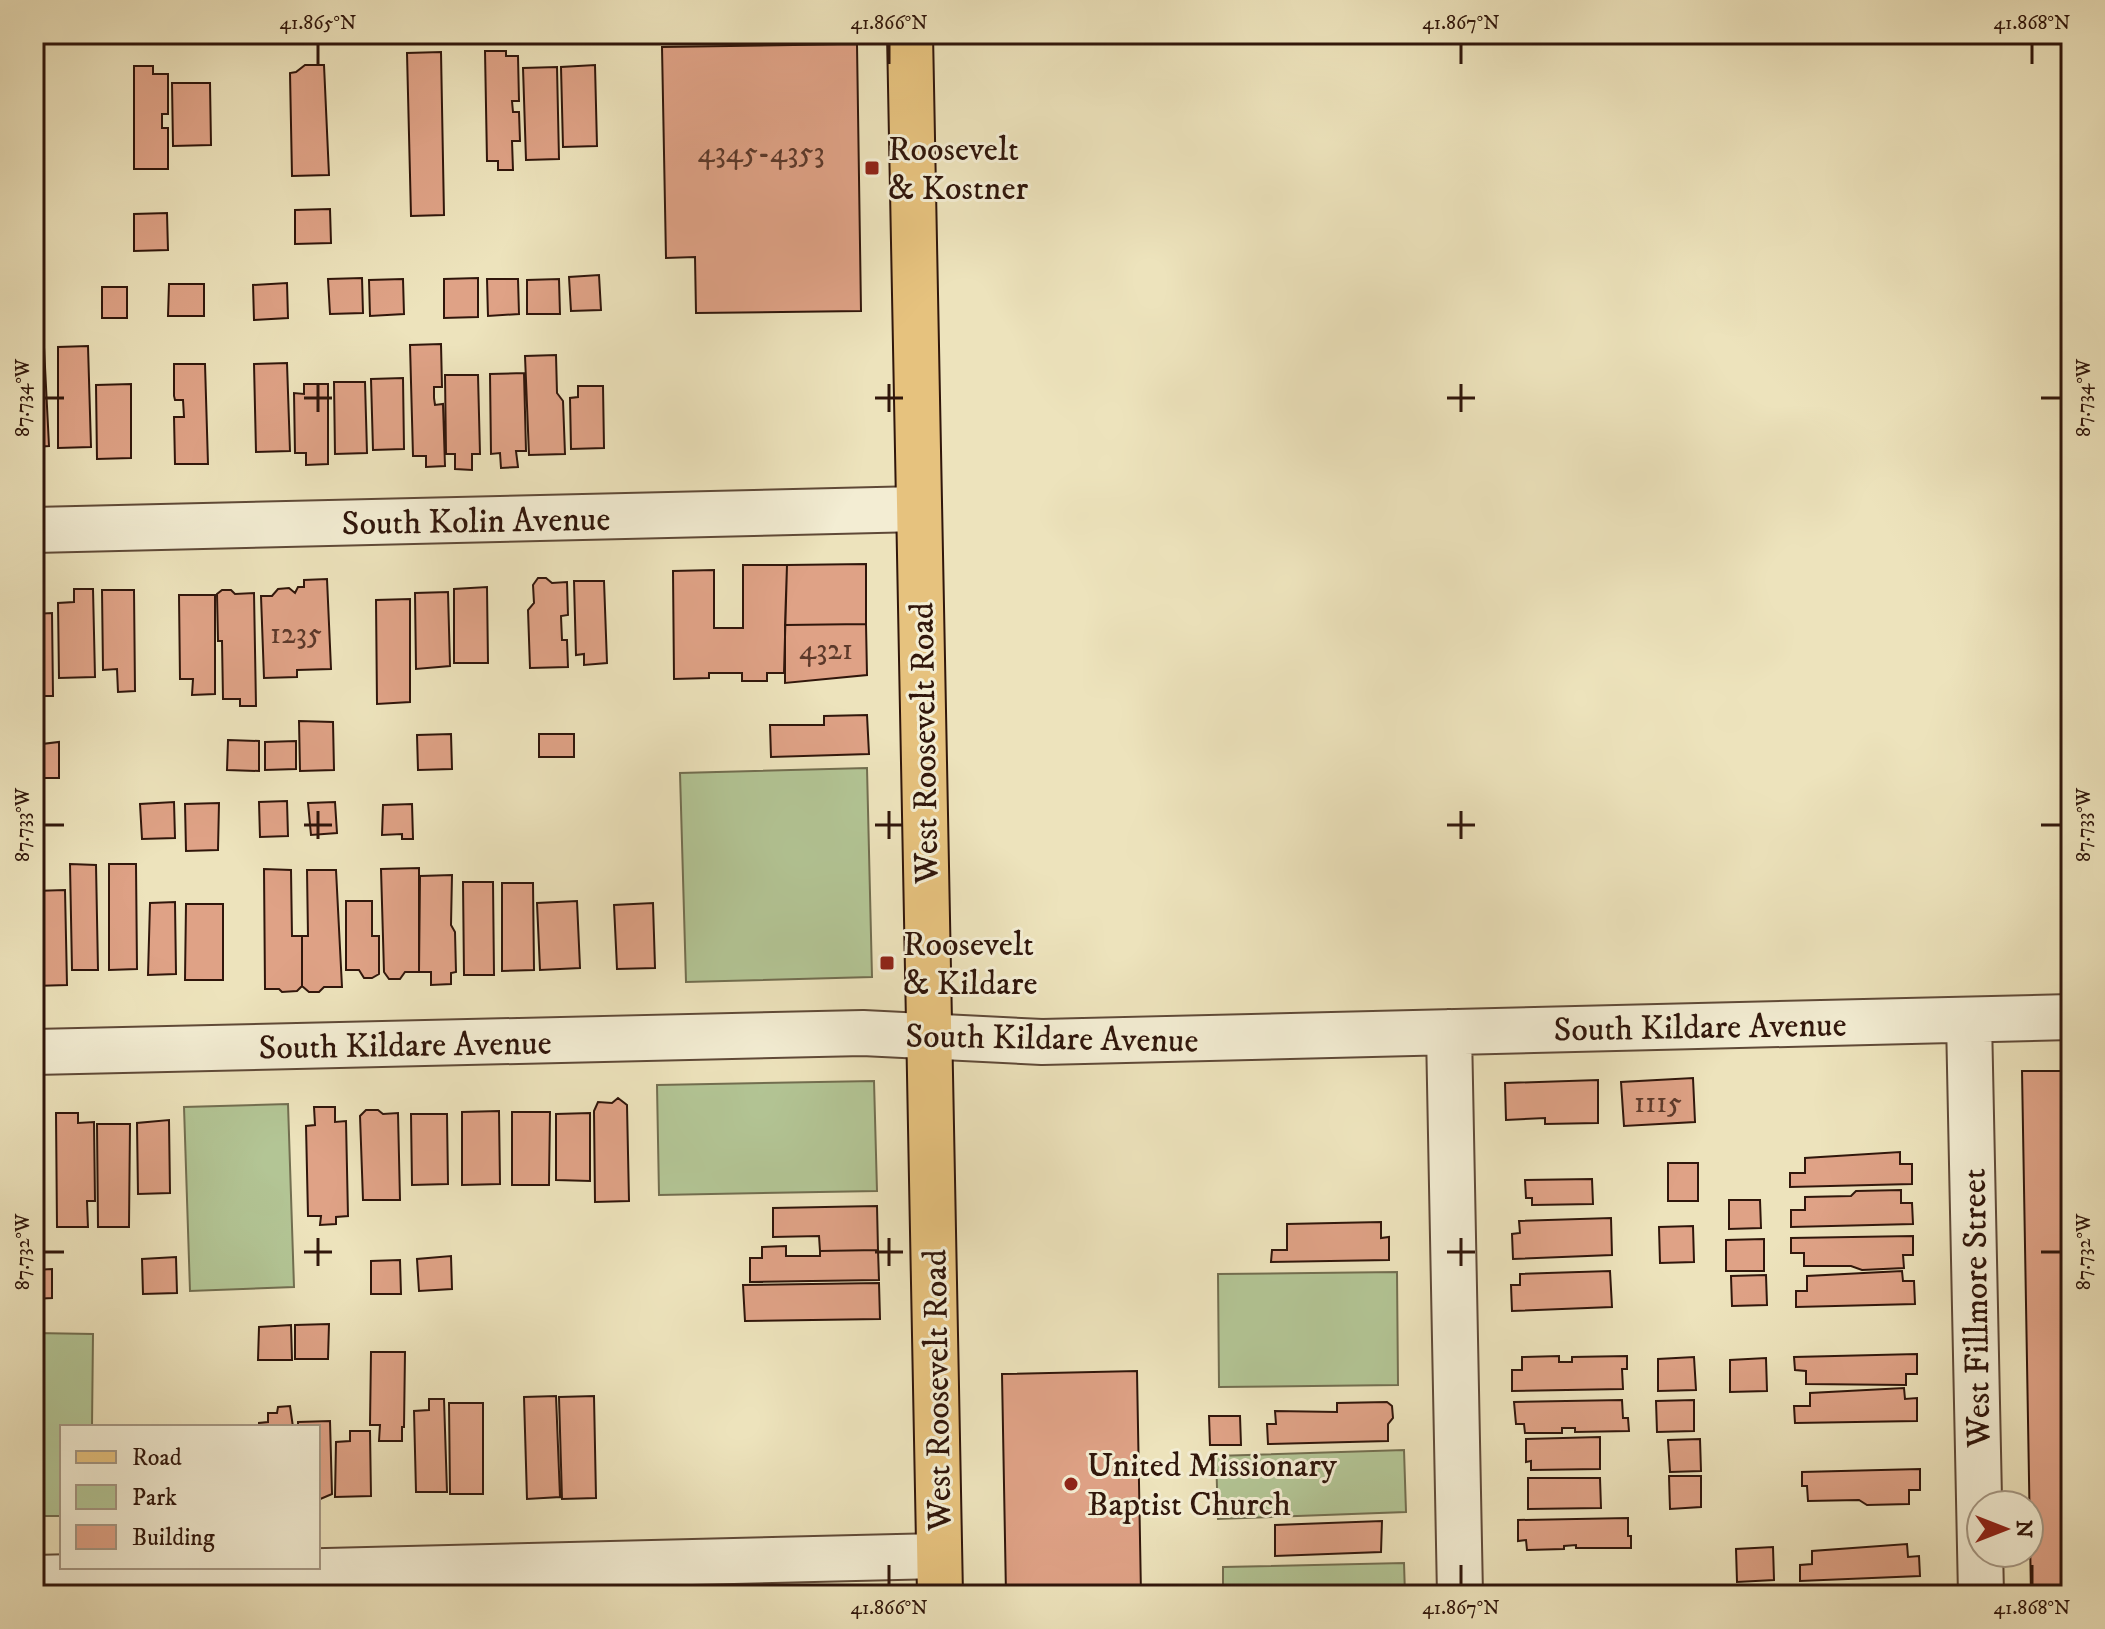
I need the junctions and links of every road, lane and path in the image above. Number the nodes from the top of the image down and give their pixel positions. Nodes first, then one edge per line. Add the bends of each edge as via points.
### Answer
1 (910, 34) edge
2 (919, 509) junction
3 (34, 530) edge
4 (2071, 1017) edge
5 (1969, 1020) junction
6 (1449, 1032) junction
7 (929, 1037) junction
8 (34, 1052) edge
9 (939, 1576) edge
10 (34, 1578) edge
11 (1460, 1595) edge
12 (1981, 1595) edge

1 - 2 main road, West Roosevelt Road
2 - 3 street, South Kolin Avenue
2 - 7 main road, West Roosevelt Road
4 - 5 street, South Kildare Avenue
5 - 6 street, South Kildare Avenue
5 - 12 street, West Fillmore Street
6 - 7 street, South Kildare Avenue via 1016,1042
6 - 11 street
7 - 8 street, South Kildare Avenue via 863,1033
7 - 9 main road, West Roosevelt Road
9 - 10 street

